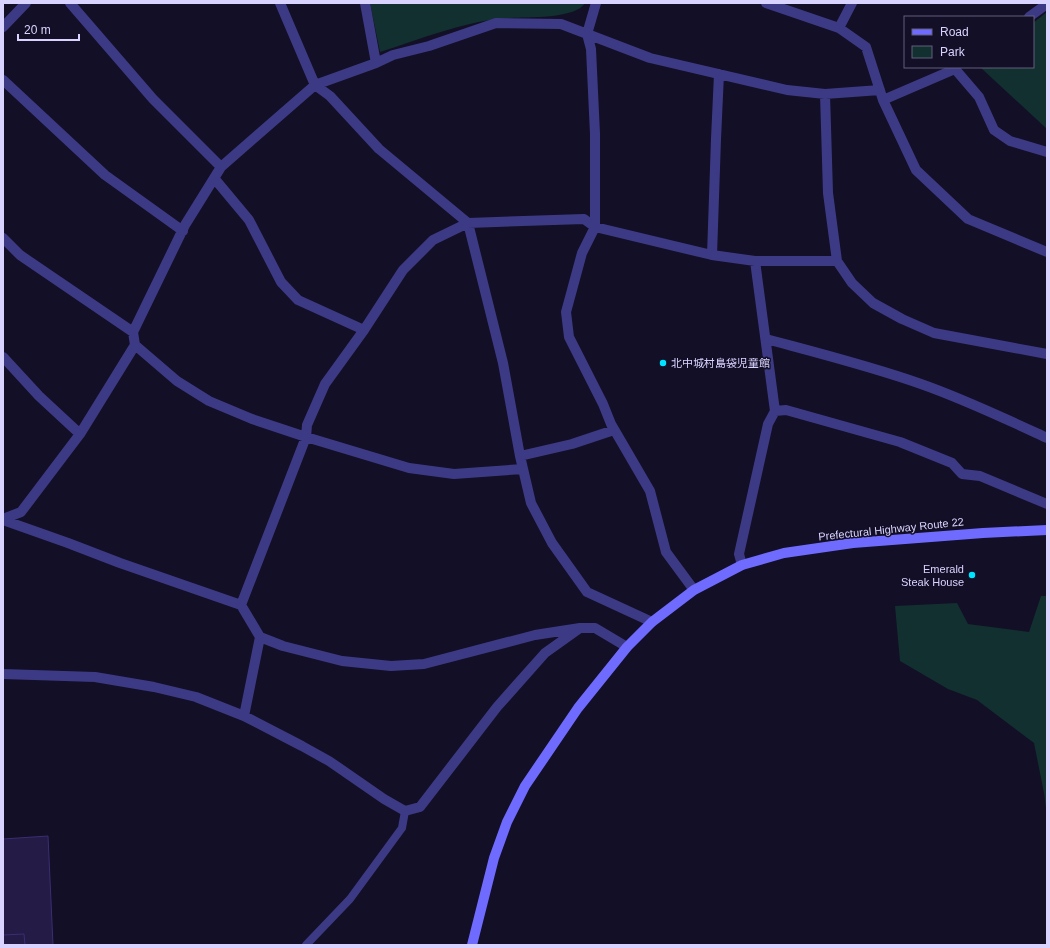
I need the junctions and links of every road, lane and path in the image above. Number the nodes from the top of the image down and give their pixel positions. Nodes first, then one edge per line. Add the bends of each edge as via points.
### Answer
1 (26, 3) edge
2 (70, 3) edge
3 (280, 3) edge
4 (364, 3) edge
5 (596, 3) edge
6 (766, 3) edge
7 (852, 3) edge
8 (1047, 4) edge
9 (1029, 16) edge
10 (3, 27) edge
11 (839, 28) junction
12 (587, 34) junction
13 (376, 63) junction
14 (957, 68) edge
15 (719, 74) junction
16 (3, 80) edge
17 (315, 85) junction
18 (825, 94) junction
19 (882, 95) junction
20 (1047, 152) edge
21 (221, 167) junction
22 (214, 178) junction
23 (468, 223) junction
24 (595, 227) junction
25 (182, 231) junction
26 (3, 238) edge
27 (1047, 252) edge
28 (712, 255) junction
29 (755, 261) junction
30 (837, 261) junction
31 (364, 330) junction
32 (133, 332) junction
33 (766, 339) junction
34 (135, 345) junction
35 (1047, 354) edge
36 (3, 357) edge
37 (775, 411) junction
38 (614, 430) junction
39 (80, 434) junction
40 (306, 438) junction
41 (1047, 438) edge
42 (520, 456) junction
43 (523, 469) junction
44 (1047, 504) edge
45 (3, 519) edge
46 (1047, 530) edge
47 (742, 565) junction
48 (694, 590) junction
49 (241, 605) junction
50 (652, 622) junction
51 (580, 628) junction
52 (260, 637) junction
53 (628, 647) junction
54 (3, 674) edge
55 (244, 716) junction
56 (405, 811) junction
57 (306, 945) edge
58 (472, 945) edge

1 - 10 street
2 - 21 street via 153,99
3 - 17 street
4 - 13 street
5 - 12 street
6 - 11 street
7 - 11 street
8 - 9 street
11 - 19 street via 866,47
12 - 13 street via 561,24 496,23 429,46 393,55
12 - 15 street via 650,58
12 - 24 street via 594,134
13 - 17 street
14 - 19 street
14 - 20 street via 979,97 994,130 1010,141
15 - 18 street via 787,90
15 - 28 street
16 - 25 street via 105,174
17 - 21 street
17 - 23 street via 330,96 379,150
18 - 19 street
18 - 30 street via 828,193
19 - 27 street via 916,170 968,219
21 - 22 street
22 - 25 street
22 - 31 street via 249,220 282,282 298,300
23 - 24 street via 584,219
23 - 31 street via 433,240 403,270
23 - 42 street via 503,363
24 - 28 street
24 - 38 street via 582,253 566,312 569,337
25 - 32 street
26 - 32 street via 20,255
28 - 29 street
29 - 30 street
29 - 33 street
30 - 35 street via 852,283 873,303 902,319 934,333
31 - 40 street via 325,384 307,425
32 - 34 street
33 - 37 street
33 - 41 street via 921,384 997,414
34 - 39 street
34 - 40 street via 177,381 209,401
36 - 39 street via 39,396
37 - 44 street via 786,410 900,442 952,463 962,474 980,476
37 - 47 street via 768,424 739,554
38 - 42 street via 572,444
38 - 48 street via 650,491 666,552
39 - 45 street via 21,512
40 - 43 street via 409,468 454,474
40 - 49 street
42 - 43 street
43 - 50 street via 531,503 552,542 588,592
45 - 49 street
46 - 47 main road, Prefectural Highway Route 22 via 853,543 784,553
47 - 48 main road, Prefectural Highway Route 22
48 - 50 main road, Prefectural Highway Route 22
49 - 52 street
50 - 53 main road, Prefectural Highway Route 22
51 - 52 street via 535,635 424,664 390,666 342,661 283,646
51 - 53 street via 595,628
51 - 56 street via 545,653 497,707 420,807
52 - 55 street
53 - 58 main road, Prefectural Highway Route 22 via 578,708 525,786 506,822
54 - 55 street via 95,677 196,697
55 - 56 street via 328,761
56 - 57 lane via 402,828 350,899

